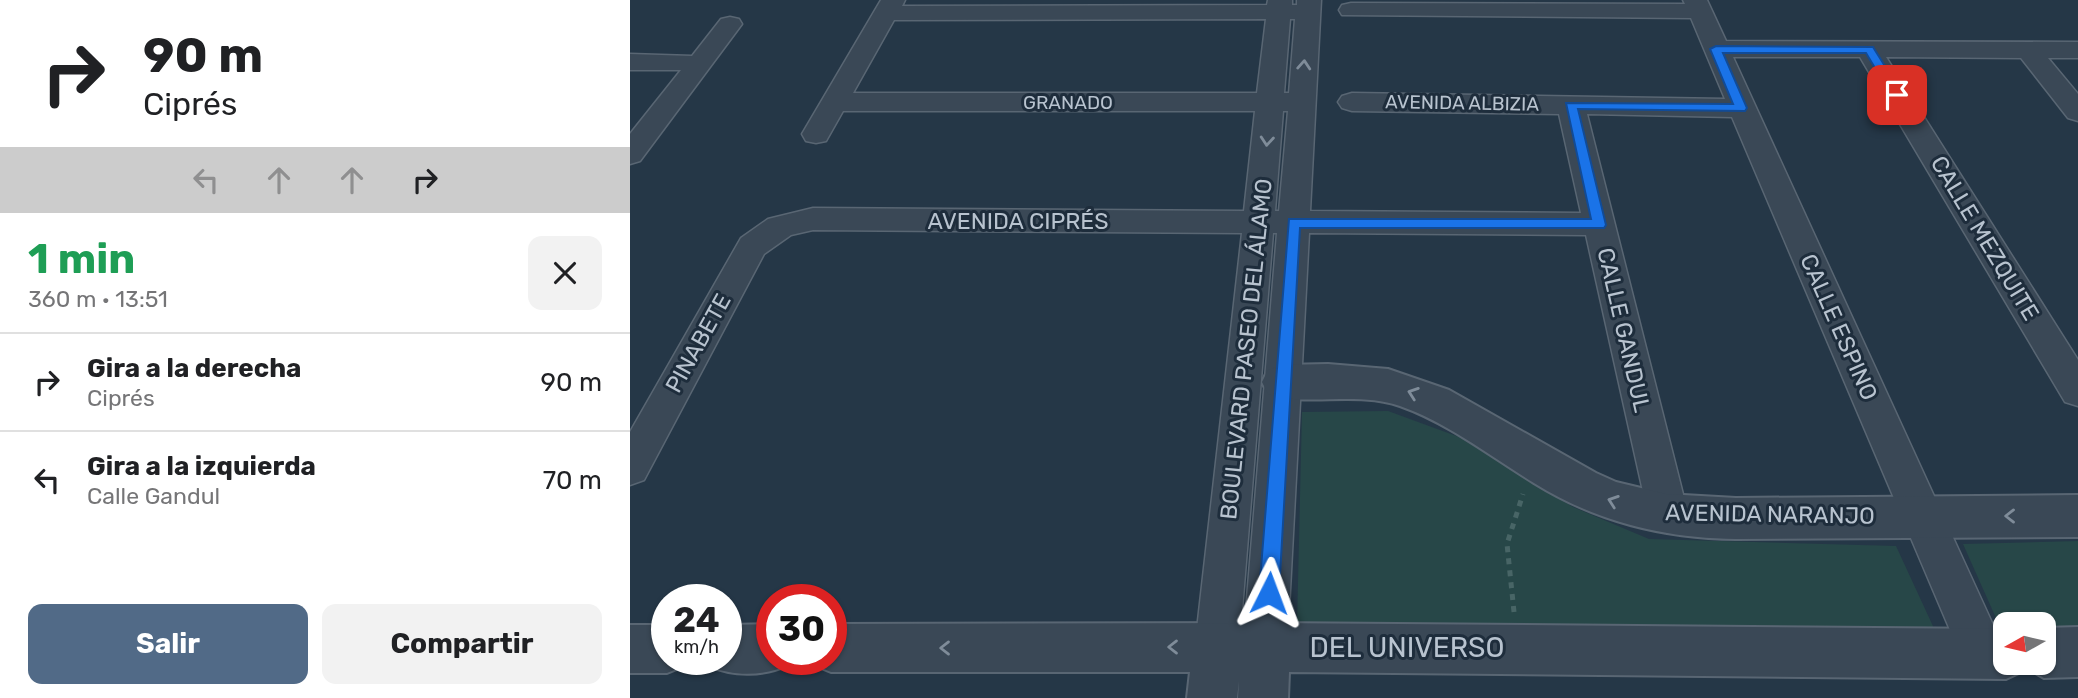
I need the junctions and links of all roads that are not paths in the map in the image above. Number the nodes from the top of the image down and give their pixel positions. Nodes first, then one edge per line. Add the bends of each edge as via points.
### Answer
1 (889, 6) edge
2 (1294, 6) edge
3 (1697, 6) edge
4 (1351, 10) dead end
5 (737, 15) dead end
6 (1716, 49) junction
7 (1869, 50) junction
8 (2028, 50) junction
9 (2078, 50) edge
10 (630, 62) edge
11 (697, 66) junction
12 (835, 102) junction
13 (1286, 102) junction
14 (1352, 102) dead end
15 (1571, 105) junction
16 (1741, 108) junction
17 (2078, 112) edge
18 (816, 134) dead end
19 (630, 154) edge
20 (1259, 222) junction
21 (1294, 223) junction
22 (1599, 225) junction
23 (777, 227) joint
24 (1282, 382) junction
25 (2078, 391) edge
26 (630, 468) edge
27 (1668, 514) junction
28 (1925, 516) junction
29 (2078, 516) edge
30 (1265, 646) junction
31 (1217, 647) junction
32 (847, 648) edge
33 (630, 649) edge
34 (651, 649) edge
35 (1993, 652) edge
36 (2078, 652) edge
37 (2056, 653) edge
38 (1993, 654) edge
39 (1212, 698) edge
40 (1263, 698) edge

1 - 2 street
1 - 12 street
2 - 13 street, BOULEVARD PASEO DEL ÁLAMO
3 - 4 street
3 - 6 street, CALLE ESPINO
5 - 11 street
6 - 7 street
6 - 16 street, CALLE ESPINO
7 - 8 street
7 - 25 street, CALLE MEZQUITE
8 - 9 street
8 - 17 street
10 - 11 street
11 - 19 street
12 - 13 street, GRANADO
12 - 18 street
13 -> 20 street, BOULEVARD PASEO DEL ÁLAMO
13 - 21 street, BOULEVARD PASEO DEL ÁLAMO
14 - 15 street, AVENIDA ALBIZIA
15 - 16 street, AVENIDA ALBIZIA
15 - 22 street, CALLE GANDUL
16 - 28 street, CALLE ESPINO
20 - 21 street, AVENIDA CIPRÉS
20 - 23 street, AVENIDA CIPRÉS via 813,219
20 - 31 street, BOULEVARD PASEO DEL ÁLAMO
21 - 22 street, AVENIDA CIPRÉS
21 - 24 street, BOULEVARD PASEO DEL ÁLAMO
22 - 27 street, CALLE GANDUL
23 - 26 street, PINABETE via 752,246
27 -> 24 street, AVENIDA NARANJO via 1590,493 1454,412 1402,389 1332,380
24 - 30 street, BOULEVARD PASEO DEL ÁLAMO
27 - 28 street, AVENIDA NARANJO
29 -> 28 street, AVENIDA NARANJO
28 - 35 street, CALLE ESPINO
30 - 31 street, DEL UNIVERSO
30 - 38 street, DEL UNIVERSO
30 - 40 street, BOULEVARD PASEO DEL ÁLAMO
31 -> 32 street, DEL UNIVERSO
31 - 39 street, BOULEVARD PASEO DEL ÁLAMO
33 - 34 street
36 - 37 street

